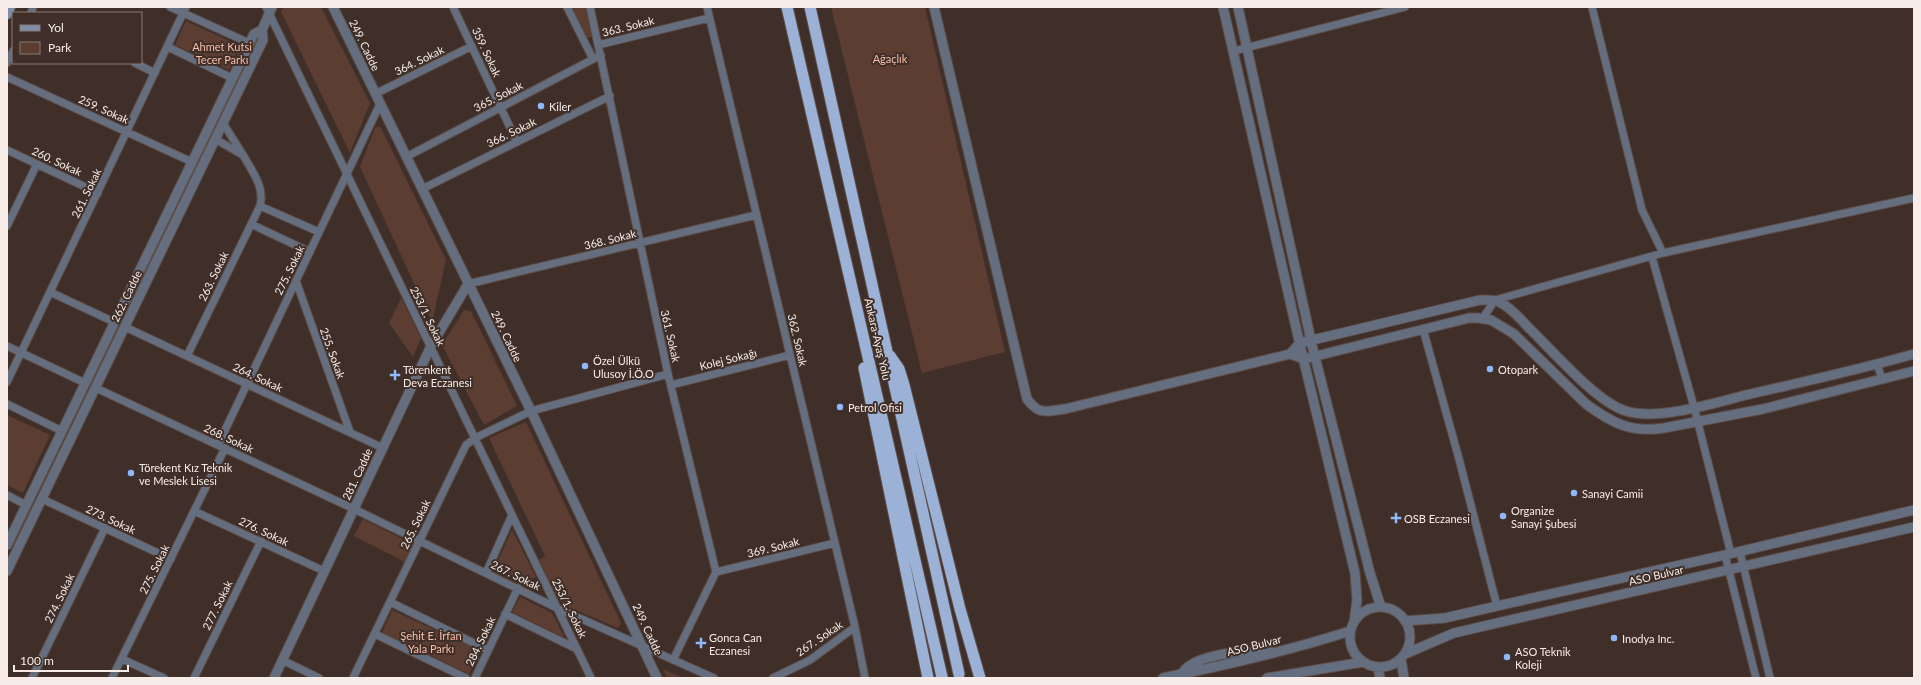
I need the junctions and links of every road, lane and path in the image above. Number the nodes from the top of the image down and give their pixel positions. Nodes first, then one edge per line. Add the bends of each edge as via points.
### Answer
1 (10, 7) edge
2 (170, 7) edge
3 (333, 7) edge
4 (453, 7) edge
5 (567, 7) edge
6 (590, 7) edge
7 (707, 7) edge
8 (787, 7) edge
9 (810, 7) edge
10 (934, 7) edge
11 (1223, 7) edge
12 (1238, 7) edge
13 (1405, 7) edge
14 (1592, 7) edge
15 (269, 9) edge
16 (185, 10) edge
17 (7, 14) edge
18 (709, 18) junction
19 (262, 30) junction
20 (249, 43) junction
21 (598, 45) junction
22 (472, 46) junction
23 (168, 47) junction
24 (1248, 48) junction
25 (1234, 51) junction
26 (12, 53) edge
27 (600, 55) junction
28 (593, 59) junction
29 (7, 64) edge
30 (137, 64) edge
31 (155, 72) junction
32 (7, 77) edge
33 (232, 78) junction
34 (375, 94) junction
35 (610, 96) junction
36 (380, 104) junction
37 (500, 106) junction
38 (223, 123) junction
39 (127, 131) junction
40 (215, 139) junction
41 (517, 142) junction
42 (7, 150) edge
43 (243, 155) junction
44 (406, 156) junction
45 (192, 162) junction
46 (37, 164) junction
47 (347, 174) junction
48 (422, 188) junction
49 (98, 193) junction
50 (1914, 198) edge
51 (260, 206) junction
52 (756, 215) junction
53 (251, 224) junction
54 (7, 226) edge
55 (319, 232) junction
56 (639, 243) junction
57 (310, 252) junction
58 (1663, 253) junction
59 (1652, 257) junction
60 (296, 281) junction
61 (468, 284) junction
62 (50, 292) junction
63 (1495, 300) junction
64 (1483, 318) junction
65 (114, 322) junction
66 (125, 327) junction
67 (1423, 329) junction
68 (1312, 340) junction
69 (1300, 343) junction
70 (7, 346) edge
71 (431, 346) junction
72 (867, 349) junction
73 (887, 351) junction
74 (21, 353) junction
75 (1290, 354) junction
76 (1914, 354) edge
77 (790, 355) junction
78 (186, 356) junction
79 (1315, 357) junction
80 (1304, 359) junction
81 (1877, 364) junction
82 (1914, 371) edge
83 (668, 374) junction
84 (1882, 379) junction
85 (7, 382) edge
86 (85, 383) junction
87 (247, 384) junction
88 (670, 385) junction
89 (96, 388) junction
90 (7, 404) edge
91 (1694, 407) junction
92 (530, 411) junction
93 (1697, 422) junction
94 (62, 431) junction
95 (350, 432) junction
96 (475, 438) junction
97 (218, 445) junction
98 (225, 448) junction
99 (383, 448) junction
100 (7, 495) edge
101 (42, 499) junction
102 (26, 505) junction
103 (354, 508) junction
104 (1914, 510) edge
105 (194, 511) junction
106 (512, 515) junction
107 (1914, 527) edge
108 (105, 528) junction
109 (420, 540) junction
110 (261, 541) junction
111 (835, 543) junction
112 (7, 545) edge
113 (1740, 552) junction
114 (1728, 555) junction
115 (171, 559) junction
116 (1743, 567) junction
117 (1728, 570) junction
118 (7, 571) edge
119 (324, 571) junction
120 (716, 572) junction
121 (486, 573) junction
122 (518, 588) junction
123 (390, 602) junction
124 (1497, 606) junction
125 (1382, 607) junction
126 (557, 608) junction
127 (506, 614) junction
128 (1405, 621) junction
129 (1354, 622) junction
130 (855, 627) junction
131 (1350, 631) junction
132 (375, 634) junction
133 (643, 647) junction
134 (578, 649) junction
135 (488, 650) junction
136 (1403, 656) junction
137 (122, 659) junction
138 (282, 660) junction
139 (673, 660) junction
140 (1363, 662) junction
141 (1378, 667) junction
142 (977, 672) edge
143 (959, 674) dead end
144 (942, 677) dead end
145 (1272, 677) edge
146 (32, 678) edge
147 (112, 678) edge
148 (164, 678) edge
149 (194, 678) edge
150 (274, 678) edge
151 (319, 678) edge
152 (354, 678) edge
153 (466, 678) edge
154 (475, 678) edge
155 (591, 678) edge
156 (657, 678) edge
157 (714, 678) edge
158 (773, 678) edge
159 (865, 678) edge
160 (928, 678) edge
161 (986, 678) edge
162 (1163, 678) edge
163 (1380, 678) edge
164 (1404, 678) edge
165 (1756, 678) edge
166 (1770, 678) edge

1 - 17 main road
2 - 16 street
3 - 34 street, 249. Cadde
4 - 22 street, 359. Sokak
5 - 28 street
6 - 21 street, 361. Sokak
7 - 18 street, 362. Sokak
8 - 72 highway, Ankara-Ayaş Yolu
9 - 73 highway, Ankara-Ayaş Yolu
10 - 75 street via 1027,399 1035,409 1065,409
11 - 25 street
12 - 24 street
13 - 24 street
14 - 58 street via 1642,210
15 - 19 street, 262. Cadde
15 - 47 street, 253/1. Sokak
16 - 20 street
16 - 23 street, 261. Sokak
18 - 21 street, 363. Sokak
18 - 52 street, 362. Sokak
19 - 20 street, 262. Cadde via 254,34
19 - 38 street, 262. Cadde via 263,40
20 - 33 street, 262. Cadde
21 - 27 street, 361. Sokak
22 - 34 street, 364. Sokak
22 - 37 street, 359. Sokak
23 - 31 street, 261. Sokak
23 - 33 street
24 - 25 street
24 - 68 street
25 - 69 street
26 - 29 street
27 - 28 street, 365. Sokak
27 - 35 street, 361. Sokak
28 - 37 street, 365. Sokak
30 - 31 street
31 - 39 street, 261. Sokak
32 - 39 street, 259. Sokak
33 - 45 street, 262. Cadde
34 - 36 street, 249. Cadde
35 - 41 street, 366. Sokak
35 - 56 street, 361. Sokak
36 - 44 street, 249. Cadde
36 - 47 street, 275. Sokak
37 - 41 street, 359. Sokak
37 - 44 street, 365. Sokak
38 - 40 street, 262. Cadde
38 - 43 street
39 - 45 street, 259. Sokak
39 - 49 street, 261. Sokak
40 - 43 street
40 - 66 street, 262. Cadde
41 - 48 street, 366. Sokak
42 - 46 street, 260. Sokak
43 - 51 street via 260,188
44 - 48 street, 249. Cadde
45 - 65 street, 262. Cadde
46 - 49 street, 260. Sokak
46 - 54 street
47 - 55 street, 275. Sokak
47 - 71 street, 253/1. Sokak
48 - 61 street, 249. Cadde
49 - 62 street, 261. Sokak
50 - 58 street
51 - 53 street, 263. Sokak
51 - 55 street
52 - 56 street, 368. Sokak
52 - 77 street, 362. Sokak
53 - 57 street
53 - 78 street, 263. Sokak
55 - 57 street, 275. Sokak
56 - 61 street, 368. Sokak
56 - 83 street, 361. Sokak
57 - 60 street, 275. Sokak
58 - 59 street
59 - 63 street
59 - 91 street
60 - 87 street, 275. Sokak
60 - 95 street, 255. Sokak
61 - 71 street, 281. Cadde
61 - 92 street, 249. Cadde
62 - 65 street
62 - 74 street, 261. Sokak
63 - 64 street
63 - 68 street via 1467,302
63 - 91 street via 1518,316 1592,390 1620,409 1650,414
64 - 67 street via 1469,318
64 - 93 street via 1514,334 1586,404 1616,424 1636,429 1657,429
65 - 86 street, 262. Cadde
66 - 78 street, 264. Sokak
66 - 89 street, 262. Cadde
67 - 79 street
67 - 124 street
68 - 69 street
68 - 79 street
69 - 75 street
69 - 80 street
70 - 74 street
71 - 96 street, 253/1. Sokak
71 - 99 street, 281. Cadde
72 - 144 highway, Ankara-Ayaş Yolu
72 - 160 highway via 864,371
73 - 142 highway via 899,369 904,385
73 - 143 highway, Ankara-Ayaş Yolu
74 - 85 street, 261. Sokak
74 - 86 street
75 - 80 street
76 - 81 street
77 - 88 street, Kolej Sokağı
77 - 111 street, 362. Sokak
78 - 87 street, 264. Sokak
79 - 80 street
79 - 125 street via 1370,573
80 - 129 street via 1355,572 1357,600
81 - 84 street
81 - 91 street
82 - 84 street
83 - 88 street, 361. Sokak
83 - 92 street
84 - 93 street via 1763,409
86 - 89 street
86 - 94 street, 262. Cadde
87 - 95 street, 264. Sokak
87 - 97 street, 275. Sokak
88 - 120 street, 361. Sokak
89 - 97 street, 268. Sokak
89 - 101 street, 262. Cadde
90 - 94 street
91 - 93 street
92 - 96 street, 265. Sokak
92 - 133 street, 249. Cadde
93 - 114 street
94 - 102 street, 262. Cadde
95 - 99 street, 264. Sokak
96 - 106 street, 253/1. Sokak
96 - 109 street, 265. Sokak via 463,450
97 - 98 street, 268. Sokak
98 - 103 street, 268. Sokak
98 - 105 street, 275. Sokak
99 - 103 street, 281. Cadde
100 - 102 street
101 - 108 street, 273. Sokak
101 - 118 street, 262. Cadde
102 - 112 street, 262. Cadde
103 - 109 street, 267. Sokak
103 - 119 street, 281. Cadde
104 - 113 street, ASO Bulvar
105 - 110 street, 276. Sokak
105 - 115 street, 275. Sokak
106 - 121 street
106 - 126 street, 253/1. Sokak
107 - 116 street, ASO Bulvar
108 - 115 street, 273. Sokak
108 - 146 street, 274. Sokak
109 - 121 street, 267. Sokak
109 - 123 street, 265. Sokak
110 - 119 street, 276. Sokak
110 - 149 street, 277. Sokak
111 - 120 street, 369. Sokak
111 - 130 street, 362. Sokak
113 - 114 street, ASO Bulvar
113 - 116 street
114 - 117 street
114 - 124 street, ASO Bulvar
115 - 137 street, 275. Sokak
116 - 117 street, ASO Bulvar
116 - 166 street
117 - 136 street, ASO Bulvar via 1454,632
117 - 165 street
119 - 138 street, 281. Cadde
120 - 139 street
121 - 122 street, 267. Sokak
122 - 126 street, 267. Sokak
122 - 127 street, 284. Sokak
123 - 132 street, 265. Sokak
123 - 135 street
124 - 128 street, ASO Bulvar via 1445,618
125 - 128 street via 1395,611
125 - 129 street via 1365,610
126 - 133 street, 267. Sokak
126 - 134 street, 253/1. Sokak
127 - 134 street, 284. Sokak
127 - 135 street, 284. Sokak
128 - 136 street via 1410,631 1410,643
129 - 131 street
130 - 158 street, 267. Sokak via 810,660
130 - 159 street, 362. Sokak
131 - 140 street via 1352,648
131 - 162 street, ASO Bulvar via 1272,654
132 - 152 street, 265. Sokak
132 - 153 street
133 - 139 street, 267. Sokak
133 - 156 street, 249. Cadde
134 - 155 street, 253/1. Sokak
135 - 154 street, 284. Sokak
136 - 141 street via 1394,664
136 - 164 street
137 - 147 street, 275. Sokak
137 - 148 street
138 - 150 street, 281. Cadde
138 - 151 street
139 - 157 street, 267. Sokak
140 - 141 street
140 - 145 street
141 - 163 street
142 - 161 highway

